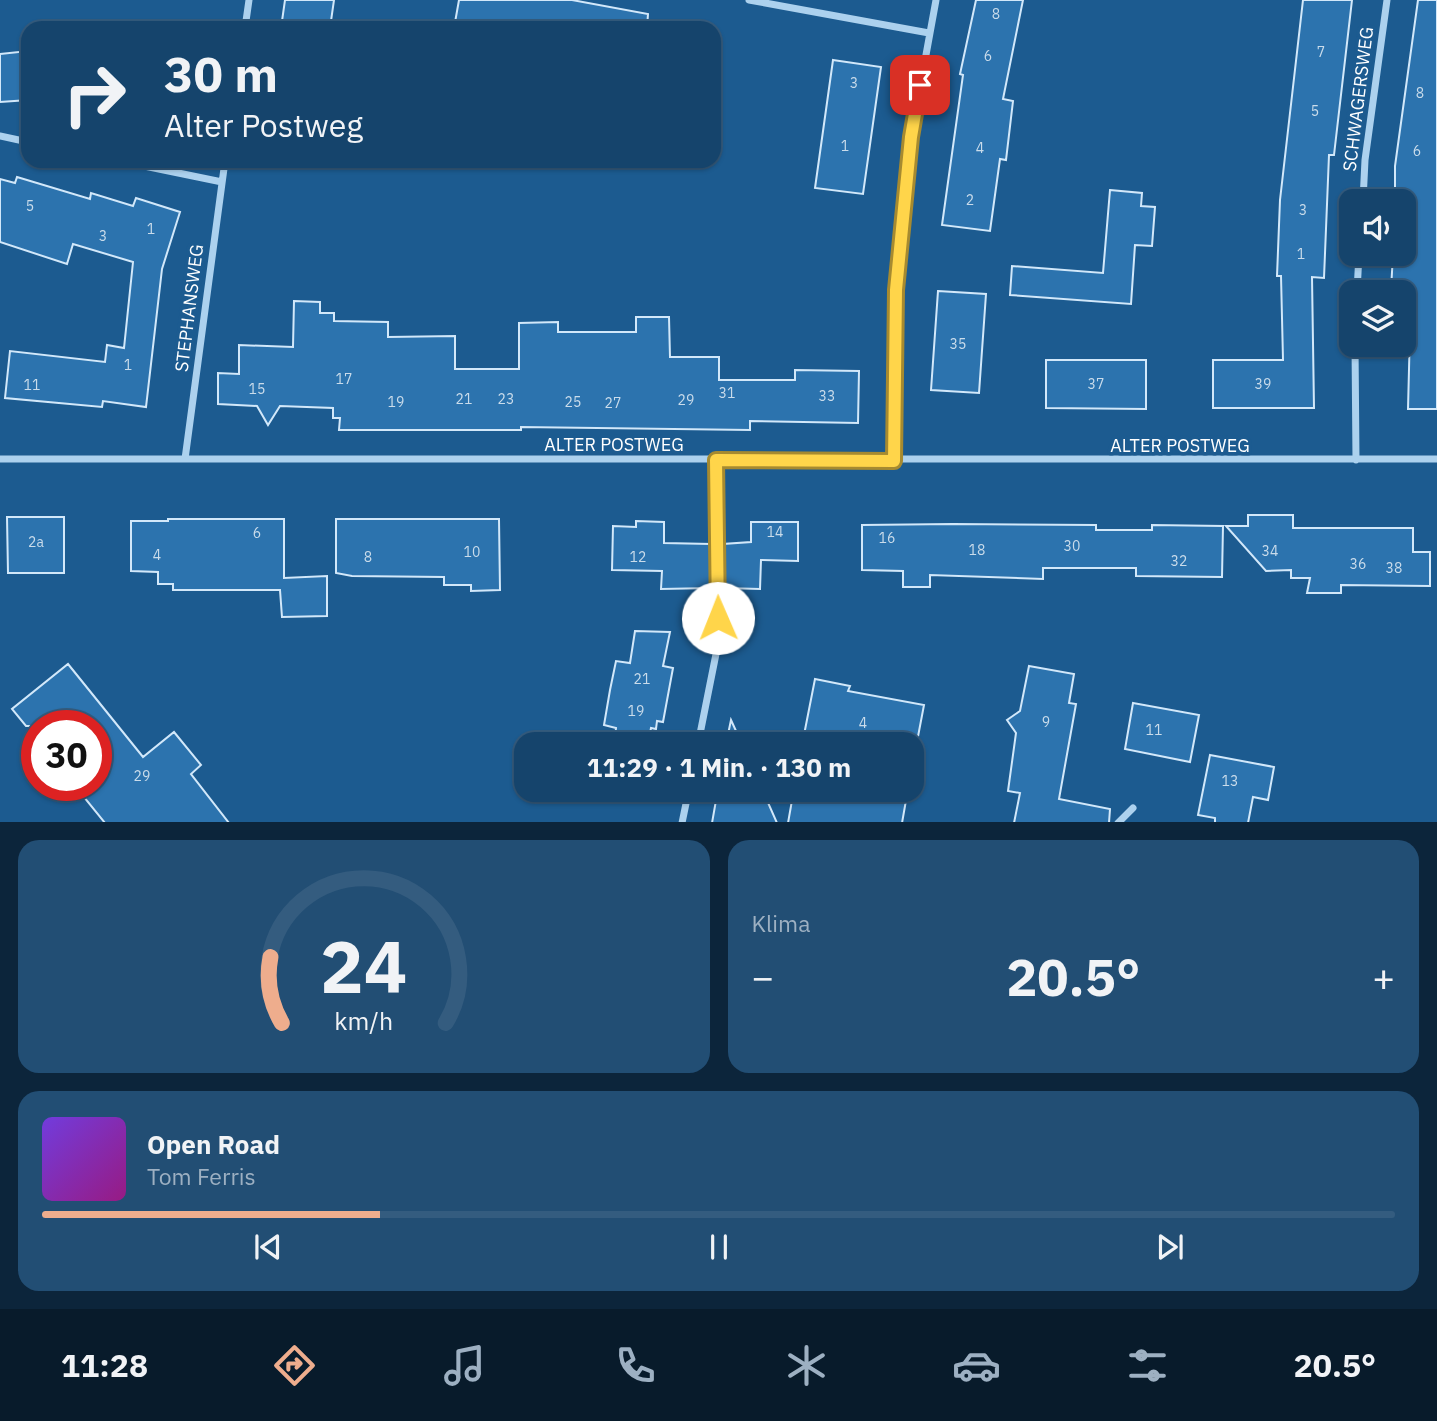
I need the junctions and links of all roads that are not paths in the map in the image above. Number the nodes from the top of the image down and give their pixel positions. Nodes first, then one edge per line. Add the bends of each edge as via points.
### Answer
1 (249, 0) edge
2 (749, 0) edge
3 (936, 0) edge
4 (1387, 0) edge
5 (246, 21) edge
6 (929, 33) junction
7 (0, 136) edge
8 (21, 140) edge
9 (154, 168) edge
10 (224, 168) edge
11 (222, 182) junction
12 (1364, 189) edge
13 (1355, 357) edge
14 (0, 459) edge
15 (185, 459) junction
16 (1437, 459) edge
17 (716, 460) junction
18 (1356, 460) junction
19 (894, 461) junction
20 (700, 732) edge
21 (686, 802) edge
22 (1133, 808) dead end
23 (682, 822) edge
24 (1118, 822) edge

1 - 5 street
2 - 6 street
3 - 6 street
4 - 12 street, SCHWAGERSWEG
6 - 19 street via 911,137 896,290
7 - 8 street
9 - 11 street
10 - 11 street, STEPHANSWEG
11 - 15 street, STEPHANSWEG
13 - 18 street
14 - 15 street, ALTER POSTWEG
15 - 17 street, ALTER POSTWEG
16 - 18 street, ALTER POSTWEG
17 - 19 street, ALTER POSTWEG
17 - 20 street via 718,644
18 - 19 street, ALTER POSTWEG
21 - 23 street
22 - 24 street

